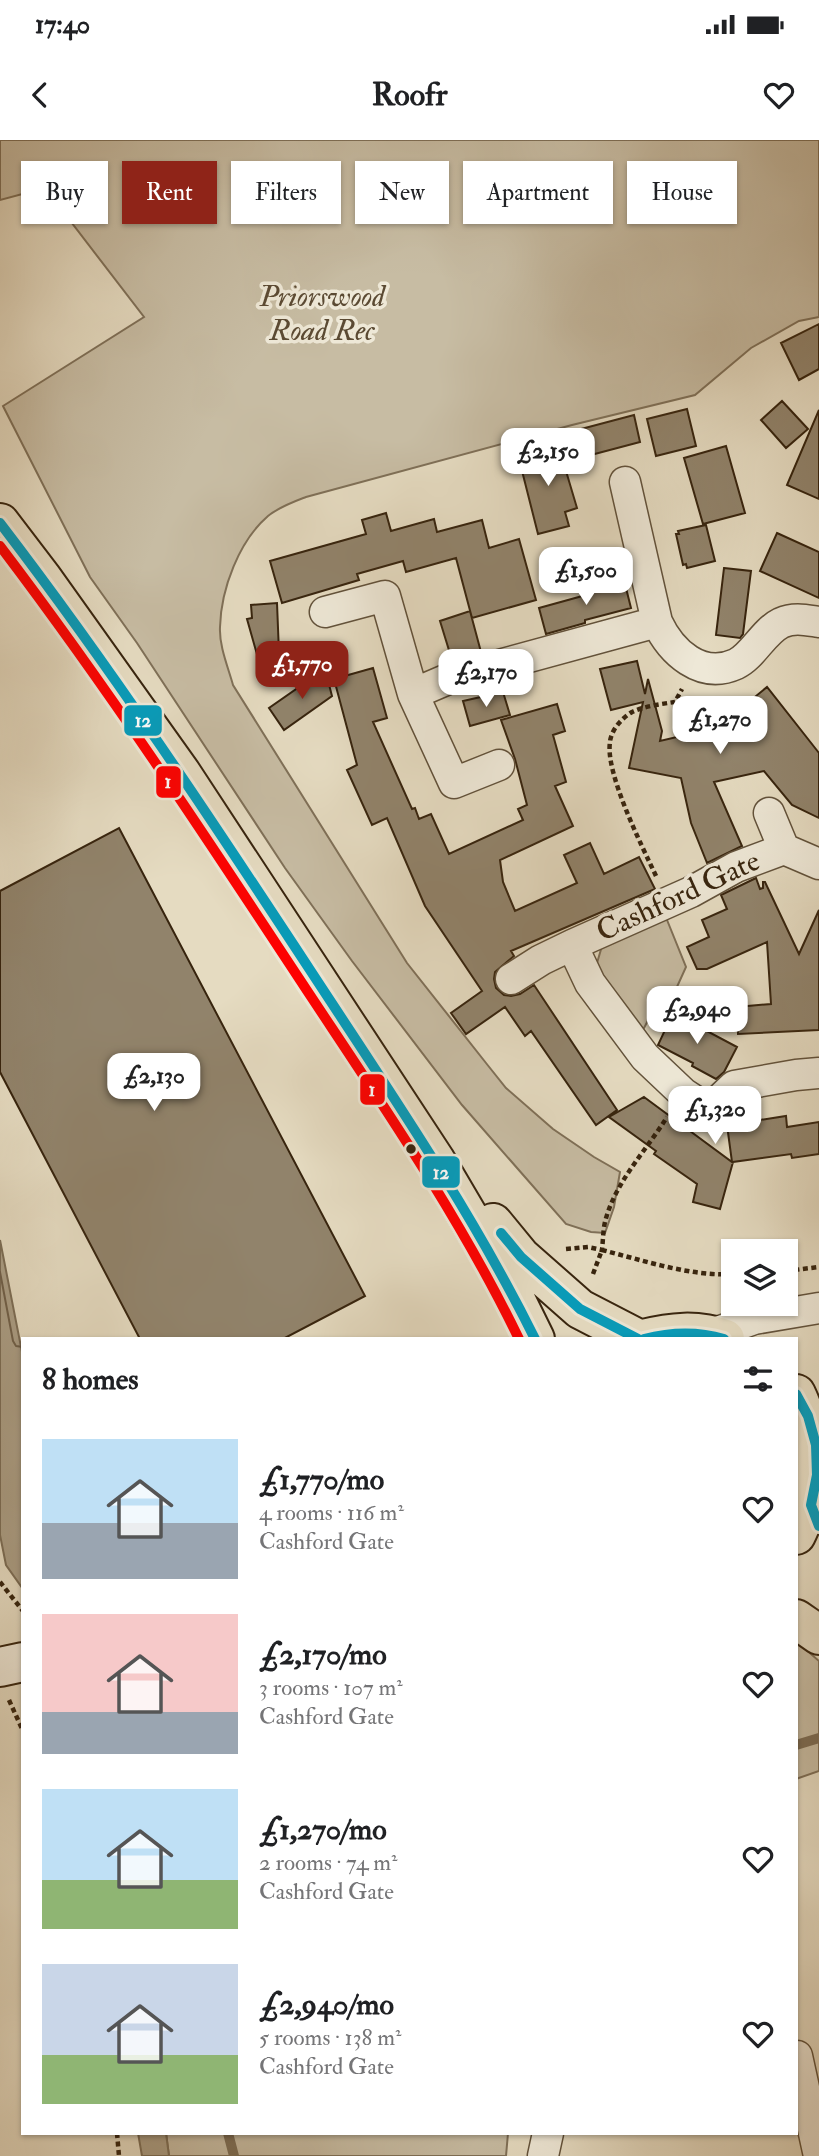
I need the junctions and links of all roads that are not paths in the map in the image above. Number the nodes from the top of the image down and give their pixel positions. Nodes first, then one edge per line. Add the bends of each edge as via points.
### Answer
1 (625, 482) dead end
2 (0, 523) edge
3 (325, 612) dead end
4 (657, 622) junction
5 (819, 622) edge
6 (412, 694) junction
7 (499, 765) dead end
8 (769, 813) dead end
9 (784, 849) junction
10 (819, 864) edge
11 (572, 945) junction
12 (511, 979) dead end
13 (819, 1073) edge
14 (435, 1160) junction
15 (819, 1308) edge
16 (534, 1337) edge
17 (637, 1337) edge
18 (650, 1337) edge
19 (718, 1337) edge
20 (808, 1404) edge
21 (809, 1522) edge
22 (798, 1620) edge
23 (819, 1635) edge
24 (819, 2044) edge
25 (798, 2055) edge
26 (798, 2060) edge
27 (548, 2135) edge
28 (819, 2155) edge
29 (544, 2156) edge

1 - 4 street
2 - 14 main road via 181,773
3 - 6 street via 385,596
4 - 5 street via 674,651 691,663 715,668 737,663 780,624 799,619
4 - 6 street via 447,679
6 - 7 street via 454,783
8 - 9 street, Cashford Gate
9 - 10 street, Cashford Gate
9 - 11 street, Cashford Gate
11 - 12 street, Cashford Gate
11 - 13 street, Cashford Gate via 590,983 645,1057 709,1110 734,1086
14 - 16 main road
14 - 17 main road via 521,1257 580,1309
15 - 19 street via 754,1320
18 - 19 main road via 688,1332
20 - 21 main road via 817,1475
22 - 23 main road
24 - 25 street
26 - 28 street
27 - 29 street

